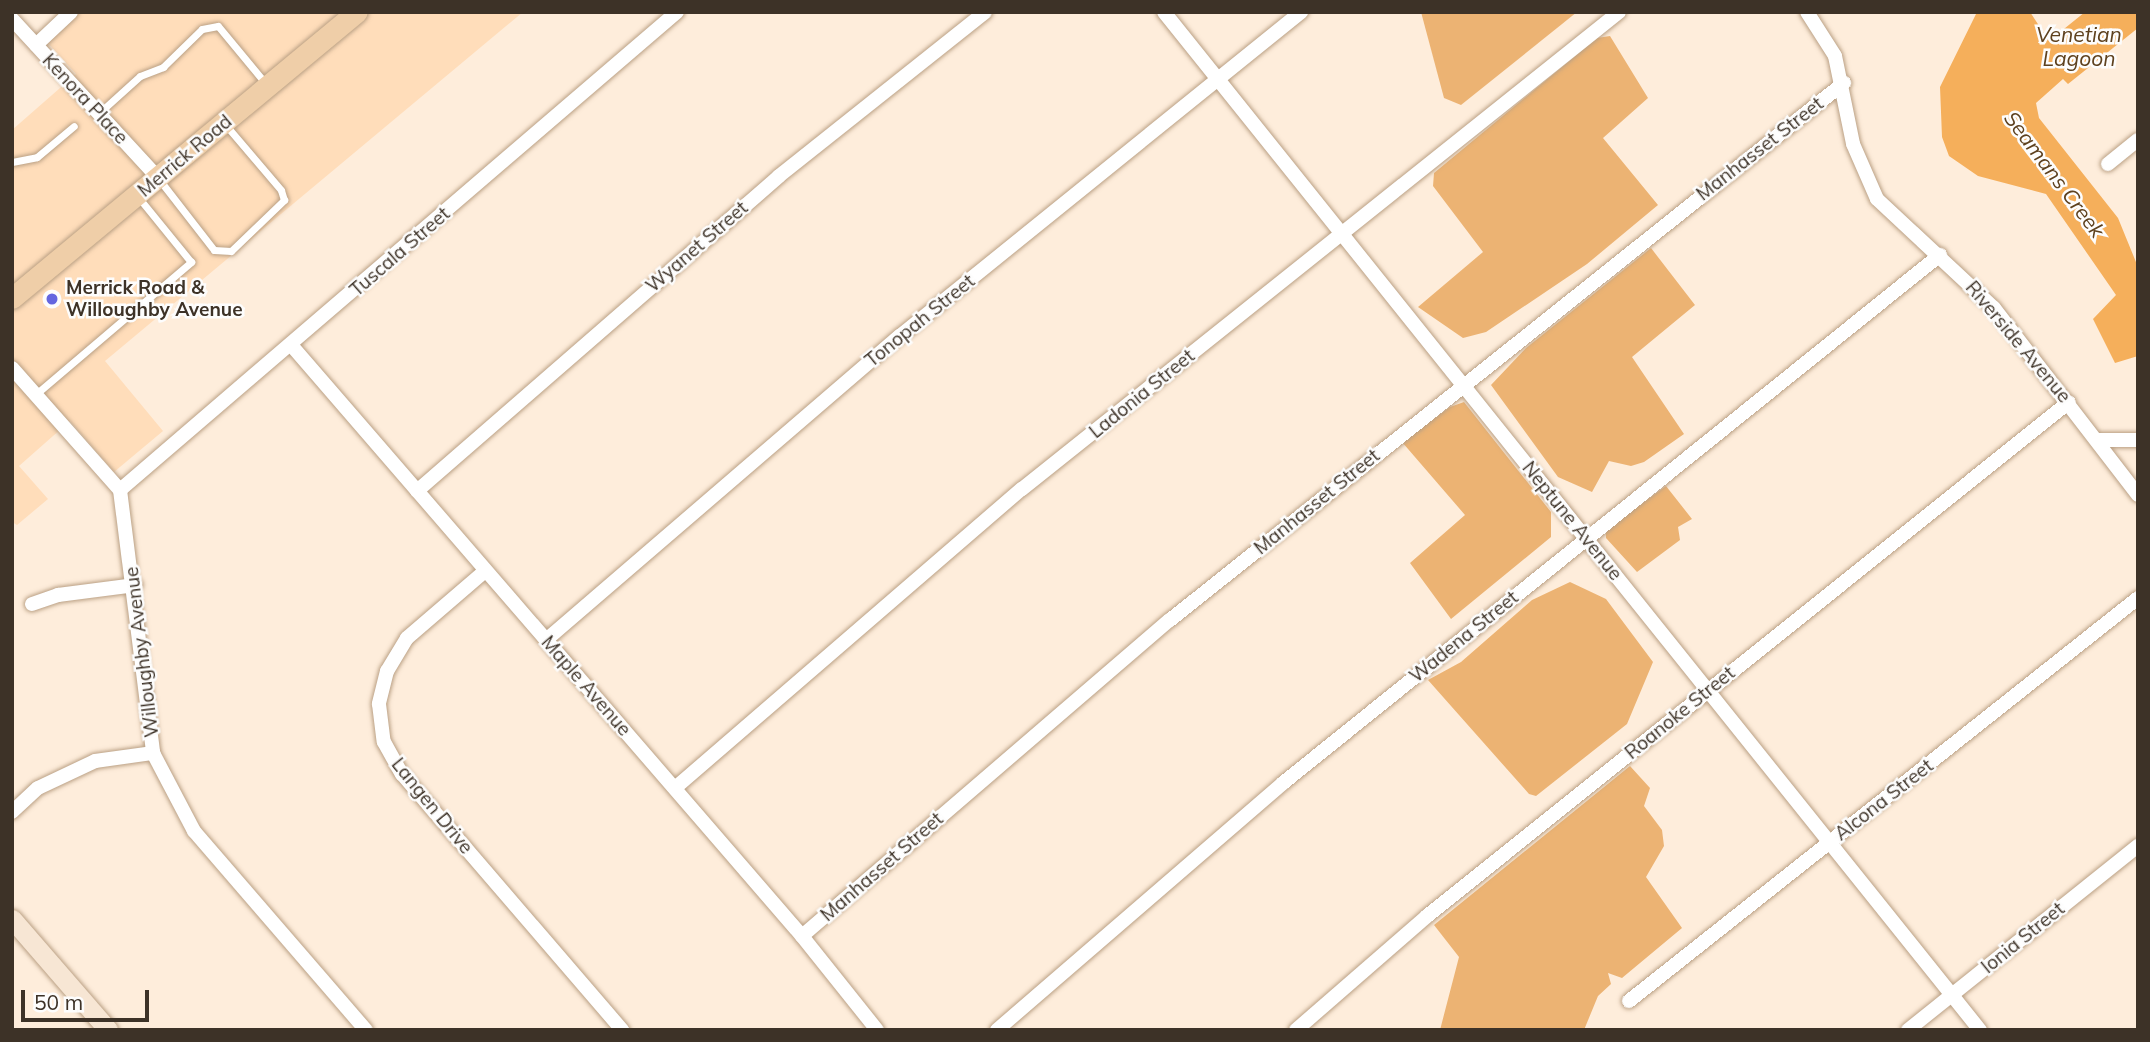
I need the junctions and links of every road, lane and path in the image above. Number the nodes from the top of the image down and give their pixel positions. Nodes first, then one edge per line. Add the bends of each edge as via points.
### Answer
1 (71, 12) edge
2 (357, 12) edge
3 (677, 12) edge
4 (985, 12) edge
5 (1164, 12) edge
6 (1301, 12) edge
7 (1619, 12) edge
8 (1807, 12) edge
9 (12, 19) edge
10 (36, 45) junction
11 (1219, 80) junction
12 (1844, 83) junction
13 (268, 86) junction
14 (99, 114) junction
15 (224, 122) junction
16 (74, 126) dead end
17 (2138, 140) edge
18 (12, 162) edge
19 (2108, 164) dead end
20 (158, 178) junction
21 (137, 197) junction
22 (1341, 234) junction
23 (1940, 255) junction
24 (12, 298) edge
25 (292, 346) junction
26 (12, 368) edge
27 (1461, 386) junction
28 (36, 394) junction
29 (2069, 402) junction
30 (2098, 440) junction
31 (2138, 440) edge
32 (120, 490) junction
33 (417, 491) junction
34 (2138, 495) edge
35 (1586, 538) junction
36 (485, 570) junction
37 (135, 585) junction
38 (2138, 598) edge
39 (32, 604) dead end
40 (546, 640) junction
41 (1708, 690) junction
42 (153, 752) junction
43 (675, 788) junction
44 (12, 811) edge
45 (1830, 842) junction
46 (2138, 846) edge
47 (12, 919) edge
48 (802, 936) junction
49 (1952, 995) junction
50 (1629, 1001) dead end
51 (108, 1030) edge
52 (366, 1030) edge
53 (622, 1030) edge
54 (877, 1030) edge
55 (997, 1030) edge
56 (1296, 1030) edge
57 (1908, 1030) edge
58 (1980, 1030) edge

1 - 10 street
2 - 13 main road, Merrick Road
3 - 25 street, Tuscala Street
4 - 33 street, Wyanet Street via 779,176
5 - 11 street, Neptune Avenue
6 - 11 street, Tonopah Street
7 - 22 street, Ladonia Street
8 - 12 street, Riverside Avenue via 1835,57
9 - 10 street, Kenora Place
10 - 14 street, Kenora Place
11 - 22 street, Neptune Avenue
11 - 40 street, Tonopah Street via 900,336
12 - 23 street, Riverside Avenue via 1853,144 1877,199 1893,219
12 - 27 street, Manhasset Street
13 - 14 lane via 218,26 202,29 163,67 140,76
13 - 15 main road, Merrick Road
14 - 20 street, Kenora Place
15 - 20 main road, Merrick Road
15 - 20 lane via 285,200 232,251 214,250
16 - 18 lane via 37,157
17 - 19 street
20 - 21 main road, Merrick Road
21 - 24 main road, Merrick Road
21 - 28 lane via 191,262
22 - 27 street, Neptune Avenue
22 - 43 street, Ladonia Street via 1022,489
23 - 29 street, Riverside Avenue via 1994,308
23 - 35 street, Wadena Street
25 - 32 street, Tuscala Street
25 - 33 street, Maple Avenue
26 - 28 street
27 - 35 street, Neptune Avenue
27 - 48 street, Manhasset Street via 1170,620
28 - 32 street
29 - 30 street, Riverside Avenue
29 - 41 street, Roanoke Street
30 - 31 street
30 - 34 street, Riverside Avenue
32 - 37 street, Willoughby Avenue
33 - 36 street, Maple Avenue
35 - 41 street, Neptune Avenue
35 - 55 street, Wadena Street via 1283,783
36 - 40 street, Maple Avenue
36 - 53 street, Langen Drive via 407,638 387,671 379,704 384,742 402,774
37 - 39 street via 58,595
37 - 42 street, Willoughby Avenue
38 - 45 street, Alcona Street
40 - 43 street, Maple Avenue
41 - 45 street, Neptune Avenue
41 - 56 street, Roanoke Street via 1427,916
42 - 44 street via 95,761 38,788
42 - 52 street, Willoughby Avenue via 194,831
43 - 48 street, Maple Avenue
45 - 49 street, Neptune Avenue
45 - 50 street, Alcona Street
46 - 49 street, Ionia Street
47 - 51 street
48 - 54 street, Maple Avenue
49 - 57 street, Ionia Street
49 - 58 street, Neptune Avenue

